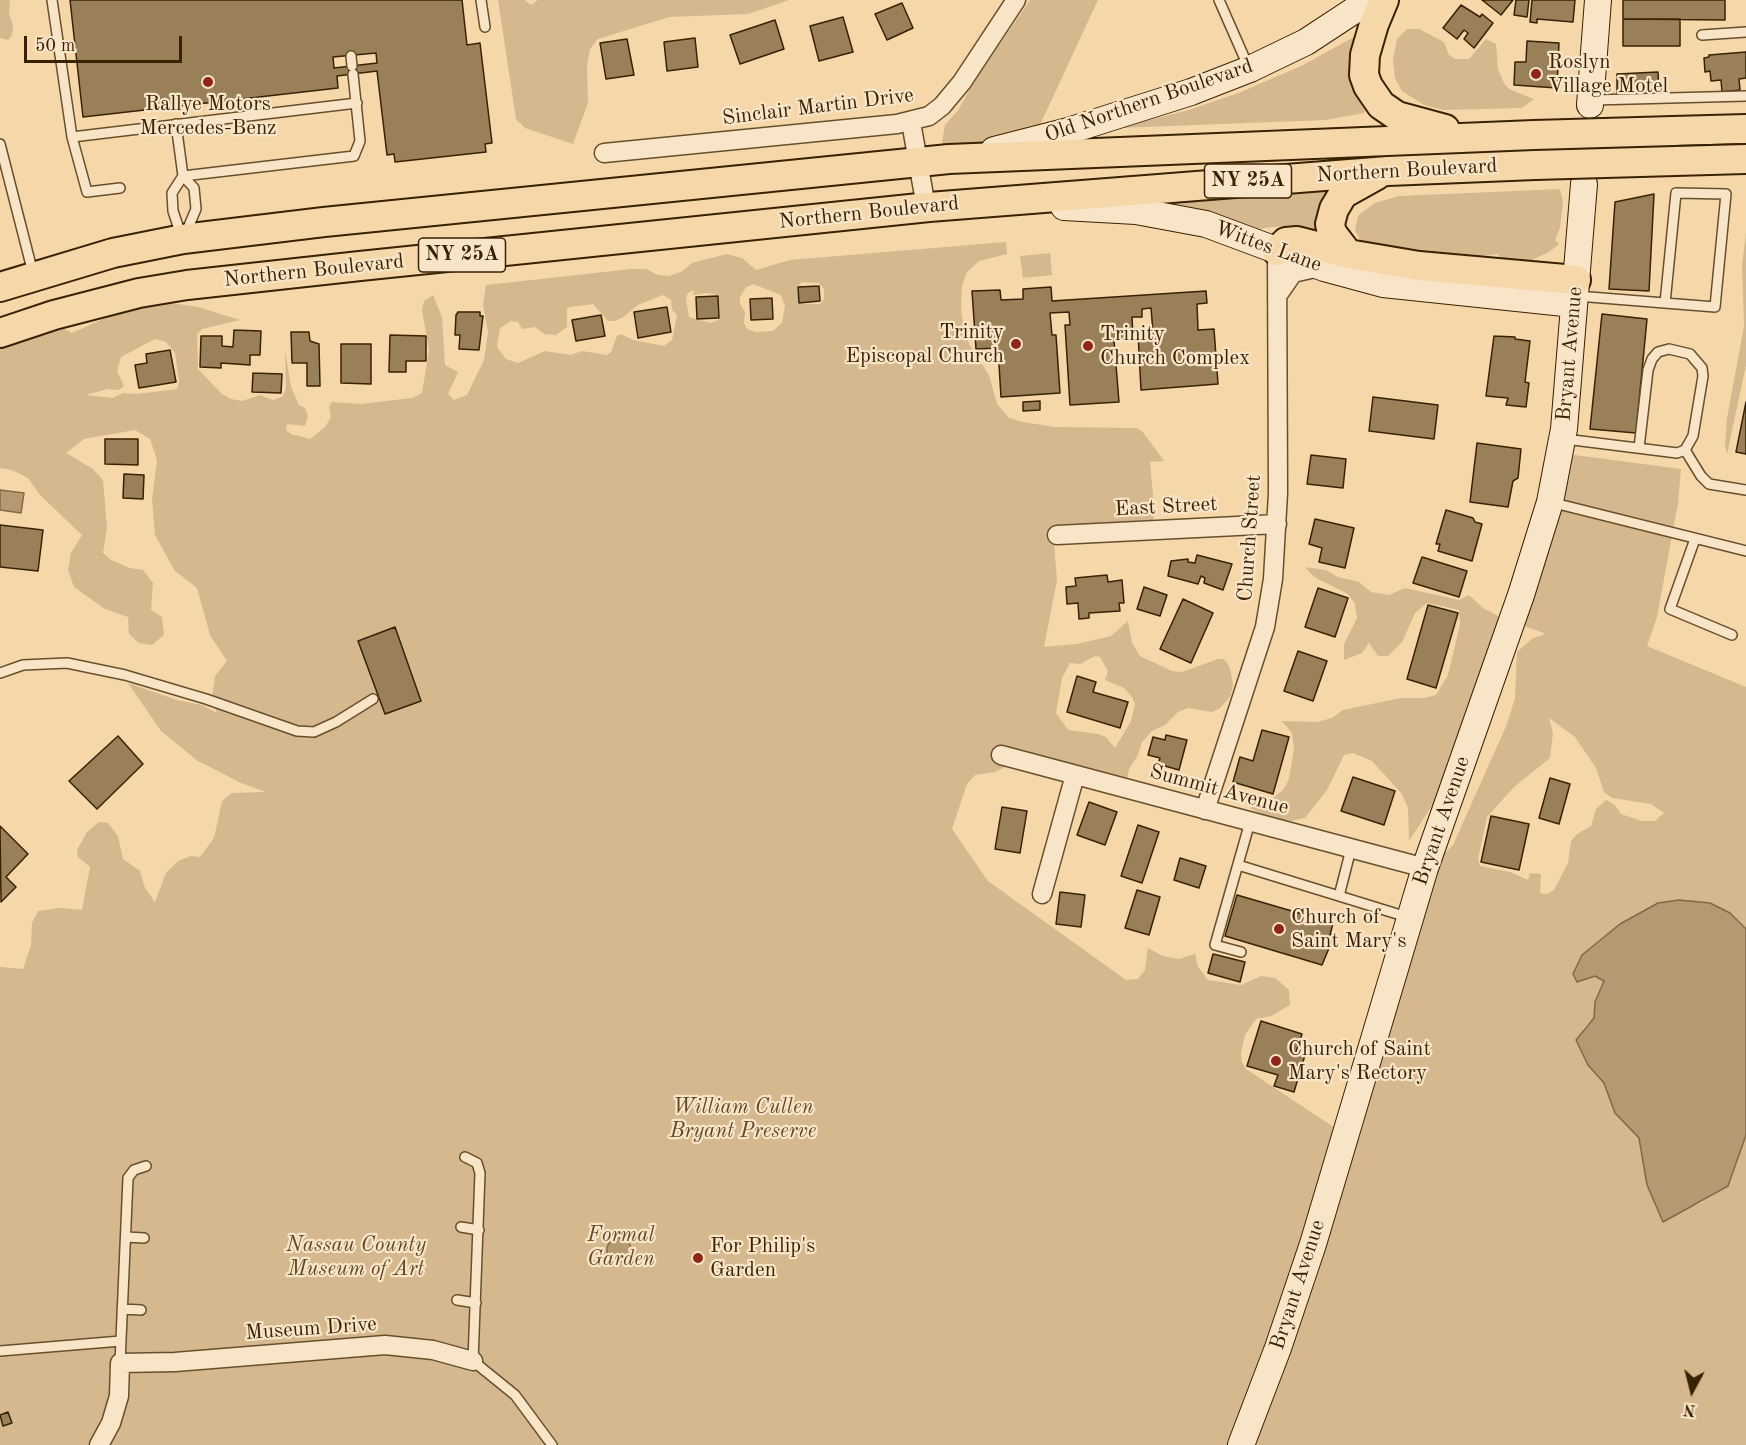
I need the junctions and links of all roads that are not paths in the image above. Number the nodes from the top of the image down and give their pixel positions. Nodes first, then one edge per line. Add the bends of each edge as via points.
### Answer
1 (52, 0) edge
2 (481, 0) edge
3 (1016, 0) edge
4 (1219, 0) edge
5 (1370, 0) edge
6 (1384, 0) edge
7 (1598, 0) edge
8 (485, 27) dead end
9 (1746, 32) edge
10 (1702, 35) dead end
11 (352, 65) dead end
12 (1250, 69) junction
13 (1746, 96) edge
14 (357, 103) junction
15 (1590, 103) joint
16 (911, 122) junction
17 (176, 124) junction
18 (1746, 129) edge
19 (1534, 135) junction
20 (72, 137) junction
21 (0, 144) edge
22 (604, 153) dead end
23 (949, 159) junction
24 (1746, 159) edge
25 (919, 163) junction
26 (1388, 171) junction
27 (183, 176) junction
28 (1584, 184) dead end
29 (120, 188) dead end
30 (962, 204) junction
31 (926, 207) junction
32 (183, 239) junction
33 (1277, 251) junction
34 (1336, 261) junction
35 (34, 275) junction
36 (187, 285) junction
37 (0, 287) edge
38 (1574, 293) junction
39 (1277, 296) junction
40 (1665, 303) junction
41 (0, 333) edge
42 (1562, 438) junction
43 (1639, 448) junction
44 (1685, 450) junction
45 (1746, 490) edge
46 (1550, 502) junction
47 (1277, 524) junction
48 (1057, 535) dead end
49 (1695, 539) junction
50 (1746, 551) edge
51 (1732, 635) dead end
52 (0, 673) edge
53 (373, 699) dead end
54 (1001, 755) dead end
55 (1074, 775) junction
56 (1205, 810) junction
57 (1250, 822) junction
58 (1352, 849) junction
59 (1238, 865) junction
60 (1425, 868) junction
61 (1042, 894) dead end
62 (1340, 896) junction
63 (1410, 918) junction
64 (1241, 952) dead end
65 (465, 1157) dead end
66 (146, 1166) dead end
67 (461, 1227) dead end
68 (479, 1230) junction
69 (126, 1237) junction
70 (144, 1238) dead end
71 (457, 1300) dead end
72 (476, 1303) junction
73 (122, 1309) junction
74 (141, 1310) dead end
75 (121, 1341) junction
76 (0, 1351) edge
77 (473, 1360) junction
78 (120, 1363) junction
79 (99, 1445) edge
80 (552, 1445) edge
81 (1241, 1445) edge

1 - 20 lane
2 - 8 lane
3 - 16 street, Sinclair Martin Drive via 942,106
4 - 12 lane
5 - 12 main road, Old Northern Boulevard via 1306,42
6 - 19 main road via 1364,65 1368,86 1381,105 1408,121 1435,128
7 - 15 main road
9 - 10 lane
11 - 14 lane
12 - 23 main road, Old Northern Boulevard via 1068,131
13 - 15 lane
14 - 17 lane
14 - 27 lane via 360,141 358,150 348,159
16 - 22 street, Sinclair Martin Drive
16 - 25 street
17 - 20 lane
17 - 27 lane
18 - 19 main road, Northern Boulevard / NY 25A, bridge
19 - 23 main road, Northern Boulevard / NY 25A
20 - 29 lane via 87,192
21 - 35 lane
23 - 25 main road, Northern Boulevard / NY 25A
24 - 26 main road, Northern Boulevard / NY 25A, bridge
25 - 31 street
25 - 32 main road, Northern Boulevard / NY 25A
26 - 30 main road, Northern Boulevard / NY 25A
26 - 34 main road via 1342,194 1330,224
27 - 32 lane via 172,193 173,211
27 - 32 lane via 194,188 196,209
28 - 38 main road, Bryant Avenue
30 - 31 main road, Northern Boulevard / NY 25A
30 - 33 main road, Wittes Lane via 1136,211 1206,224
31 - 36 main road, Northern Boulevard / NY 25A
32 - 35 main road, Northern Boulevard / NY 25A
32 - 36 main road
33 - 34 main road via 1282,243 1298,241
33 - 39 street, Church Street
34 - 38 main road via 1419,266
34 - 39 street via 1293,273
35 - 37 main road, Northern Boulevard / NY 25A
36 - 41 main road, Northern Boulevard / NY 25A via 85,306
38 - 40 lane
38 - 42 main road, Bryant Avenue
39 - 47 street, Church Street
40 - 40 lane via 1715,307 1726,194 1676,193
42 - 43 lane
42 - 46 main road, Bryant Avenue
43 - 44 lane via 1677,453
43 - 44 lane via 1648,370 1658,352 1669,349 1690,354 1702,368 1694,436
44 - 45 lane via 1709,484
46 - 49 lane
46 - 60 main road, Bryant Avenue
47 - 48 street, East Street
47 - 56 street, Church Street via 1264,627
49 - 50 lane
49 - 51 lane via 1670,609
52 - 53 lane via 23,665 68,663 175,690 297,731 314,732
54 - 55 street, Summit Avenue
55 - 56 street, Summit Avenue
55 - 61 street
56 - 57 street, Summit Avenue
57 - 58 street, Summit Avenue
57 - 59 lane
58 - 60 street, Summit Avenue
58 - 62 lane
59 - 62 lane
59 - 64 lane via 1215,945
60 - 63 main road, Bryant Avenue
62 - 63 lane
63 - 81 main road, Bryant Avenue via 1313,1244
65 - 68 lane via 477,1163 480,1173
66 - 69 lane via 134,1170 128,1178
67 - 68 lane
68 - 72 lane
69 - 70 lane
69 - 73 lane
71 - 72 lane
72 - 77 lane
73 - 74 lane
73 - 75 lane
75 - 76 lane
75 - 78 lane
77 - 78 street, Museum Drive via 433,1350 385,1346
77 - 80 lane, Museum Drive via 515,1395
78 - 79 street via 119,1396

